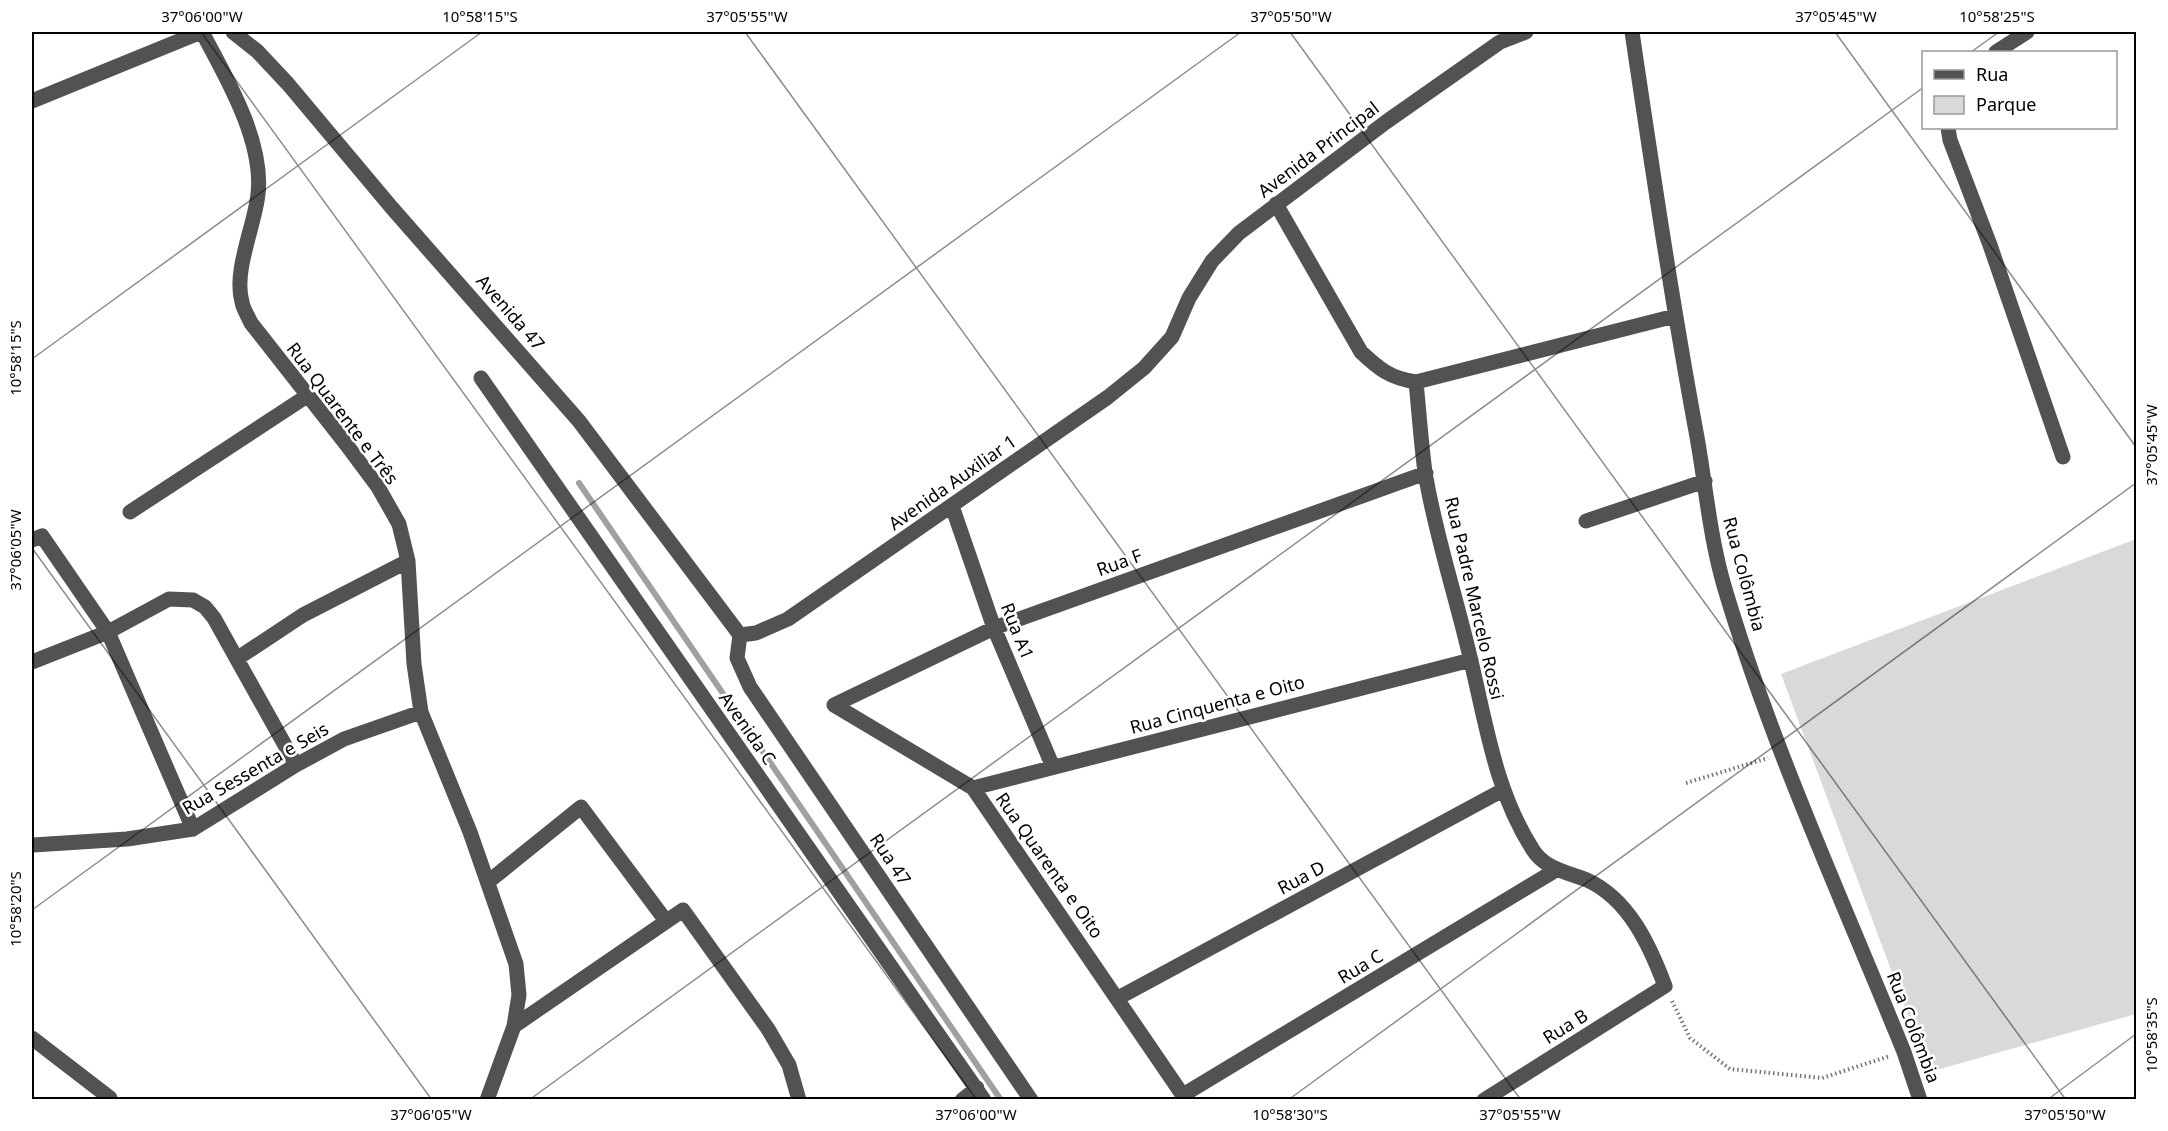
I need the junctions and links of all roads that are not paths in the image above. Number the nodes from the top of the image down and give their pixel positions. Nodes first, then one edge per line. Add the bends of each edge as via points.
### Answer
1 (202, 32) edge
2 (233, 32) edge
3 (1526, 32) edge
4 (1632, 32) edge
5 (2027, 32) edge
6 (1998, 51) edge
7 (32, 101) edge
8 (1948, 129) edge
9 (1276, 204) junction
10 (1675, 316) junction
11 (1172, 337) joint
12 (481, 378) dead end
13 (1416, 382) junction
14 (307, 396) junction
15 (2063, 457) dead end
16 (1426, 473) junction
17 (1705, 481) junction
18 (952, 506) junction
19 (130, 512) dead end
20 (1586, 521) dead end
21 (32, 540) edge
22 (408, 561) junction
23 (994, 628) junction
24 (108, 632) junction
25 (740, 635) junction
26 (238, 658) junction
27 (1471, 660) junction
28 (32, 662) edge
29 (834, 705) joint
30 (421, 712) junction
31 (296, 765) junction
32 (1053, 767) junction
33 (973, 788) junction
34 (1503, 790) junction
35 (193, 829) junction
36 (32, 844) edge
37 (1556, 870) junction
38 (488, 882) junction
39 (666, 921) junction
40 (1665, 986) joint
41 (1118, 998) junction
42 (514, 1026) junction
43 (32, 1038) edge
44 (981, 1094) edge
45 (1185, 1097) edge
46 (110, 1098) edge
47 (487, 1100) edge
48 (799, 1100) edge
49 (962, 1100) edge
50 (1031, 1100) edge
51 (1484, 1100) edge
52 (1920, 1100) edge

1 - 7 street
1 - 14 street, Rua Quarente e Três via 237,100 257,167 258,193 241,301 251,323
2 - 25 street, Avenida 47 via 288,84 579,421
3 - 9 street, Avenida Principal via 1500,42
4 - 10 street, Rua Colômbia
5 - 6 street
8 - 15 street
9 - 11 street, Avenida Principal via 1212,261
9 - 13 street via 1361,352 1396,379
10 - 13 street
10 - 17 street, Rua Colômbia
11 - 18 street, Avenida Auxiliar 1 via 1144,369 1108,397
12 - 44 street, Avenida C
13 - 16 street, Rua Padre Marcelo Rossi
14 - 19 street
14 - 22 street, Rua Quarente e Três via 378,487 399,524
16 - 23 street, Rua F
16 - 27 street, Rua Padre Marcelo Rossi
17 - 20 street
17 - 52 street, Rua Colômbia via 1711,535 1725,589 1783,754
18 - 23 street, Rua A1
18 - 25 street, Avenida Auxiliar 1 via 788,619 756,633
21 - 24 street via 42,536
22 - 26 street via 303,615
22 - 30 street, Rua Quarente e Três
23 - 29 street, Rua F
23 - 32 street, Rua A1
24 - 26 street via 169,599 193,600 214,618
24 - 28 street
24 - 35 street
25 - 50 street, Rua 47 via 737,658 750,687
26 - 31 street
27 - 32 street, Rua Cinquenta e Oito
27 - 34 street, Rua Padre Marcelo Rossi
29 - 33 street, Rua Quarenta e Oito
30 - 31 street, Rua Sessenta e Seis via 344,739
30 - 38 street, Rua Quarente e Três
31 - 35 street, Rua Sessenta e Seis
32 - 33 street, Rua Cinquenta e Oito
33 - 41 street, Rua Quarenta e Oito
34 - 37 street, Rua Padre Marcelo Rossi via 1535,853
34 - 41 street, Rua D
35 - 36 street, Rua Sessenta e Seis via 127,839
37 - 40 street, Rua Padre Marcelo Rossi via 1587,881 1614,897 1651,948
37 - 45 street, Rua C
38 - 39 street via 581,807
38 - 42 street, Rua Quarente e Três via 516,964 519,995
39 - 42 street
39 - 48 street via 683,910 768,1029 789,1065
40 - 51 street, Rua B
41 - 45 street, Rua Quarenta e Oito
42 - 47 street, Rua Quarente e Três
43 - 46 street
44 - 49 street

